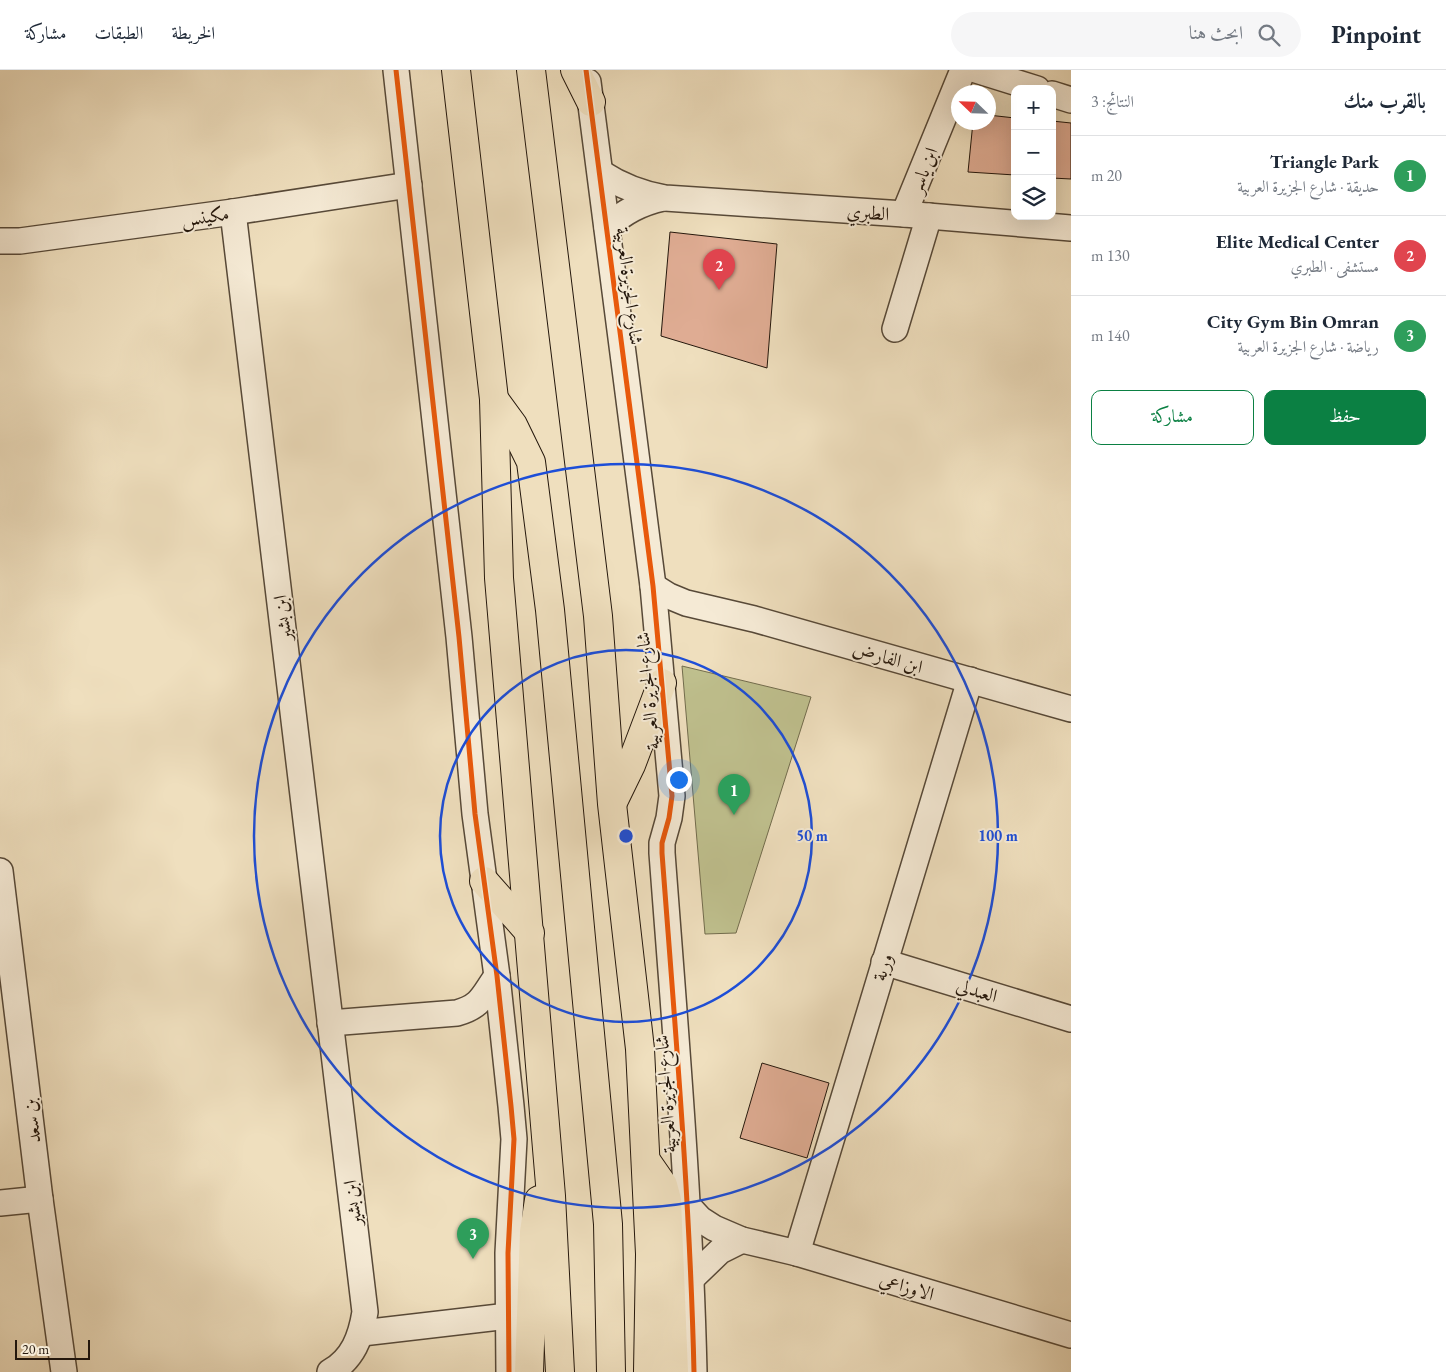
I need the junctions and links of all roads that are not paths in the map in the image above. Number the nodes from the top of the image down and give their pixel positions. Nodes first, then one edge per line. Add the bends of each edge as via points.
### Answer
1 (396, 70) edge
2 (456, 70) edge
3 (531, 70) edge
4 (574, 70) edge
5 (586, 70) edge
6 (963, 70) edge
7 (976, 70) edge
8 (1023, 85) edge
9 (1056, 95) edge
10 (1071, 100) edge
11 (591, 102) junction
12 (600, 173) junction
13 (409, 185) junction
14 (665, 198) junction
15 (233, 212) junction
16 (904, 214) junction
17 (929, 216) junction
18 (608, 227) junction
19 (1071, 228) edge
20 (0, 241) edge
21 (895, 329) dead end
22 (494, 399) junction
23 (653, 586) junction
24 (705, 608) junction
25 (658, 640) junction
26 (970, 680) junction
27 (662, 683) junction
28 (1071, 709) edge
29 (612, 804) junction
30 (0, 871) edge
31 (484, 881) junction
32 (530, 934) junction
33 (884, 962) junction
34 (497, 976) junction
35 (1071, 1019) edge
36 (330, 1023) junction
37 (645, 1160) junction
38 (549, 1168) junction
39 (40, 1198) junction
40 (0, 1203) edge
41 (688, 1206) junction
42 (742, 1240) junction
43 (797, 1253) junction
44 (692, 1278) junction
45 (508, 1316) junction
46 (362, 1333) junction
47 (1071, 1335) edge
48 (64, 1372) edge
49 (330, 1372) edge
50 (509, 1372) edge
51 (529, 1372) edge
52 (560, 1372) edge
53 (611, 1372) edge
54 (648, 1372) edge
55 (674, 1372) edge
56 (694, 1372) edge

1 - 13 street
2 - 22 main road
3 - 29 main road, شارع الجزيرة العربية via 598,616
4 - 11 main road
5 - 11 street, شارع الجزيرة العربية
6 - 16 street, ابن ياسر
7 - 8 street
9 - 10 street
11 - 12 street, شارع الجزيرة العربية
12 - 14 street, الطبري via 631,190
12 - 18 street, شارع الجزيرة العربية
13 - 15 street, مكينس
13 - 31 street
14 - 16 street, الطبري
14 - 18 street, الطبري via 633,207
15 - 20 street, مكينس via 20,242
15 - 36 street, ابن بشير
16 - 17 street, الطبري
17 - 19 street, الطبري
17 - 21 street
18 - 23 street, شارع الجزيرة العربية
22 - 32 main road via 499,578
22 - 53 main road via 513,425 531,462 550,610 608,1224
23 - 24 street, ابن الفارض via 669,596
23 - 25 street, شارع الجزيرة العربية
24 - 25 street via 678,618
24 - 26 street, ابن الفارض
25 - 27 street, شارع الجزيرة العربية
26 - 28 street, ابن الفارض
26 - 33 street, وربة
27 - 29 main road via 631,765
27 - 41 street, شارع الجزيرة العربية via 672,796 662,853
29 - 37 main road, شارع الجزيرة العربية via 640,1049
30 - 39 street, بن سعد
31 - 32 main road
31 - 34 street
32 - 38 main road
33 - 35 street, العبدلي
33 - 43 street, وربة
34 - 36 street via 472,1009 457,1013
34 - 45 street via 514,1139
36 - 46 street, ابن بشير via 365,1312
37 - 54 main road, شارع الجزيرة العربية via 650,1254
37 - 55 main road via 662,1185 667,1200
38 - 51 main road via 536,1213
38 - 52 main road
39 - 40 street
39 - 48 street, بن سعد
41 - 42 street, الاوزاعي via 714,1228
41 - 44 street, شارع الجزيرة العربية
42 - 43 street, الاوزاعي
42 - 44 street via 720,1251
43 - 47 street, الاوزاعي
44 - 56 street, شارع الجزيرة العربية
45 - 46 street
45 - 50 street
46 - 49 street, ابن بشير via 352,1353

